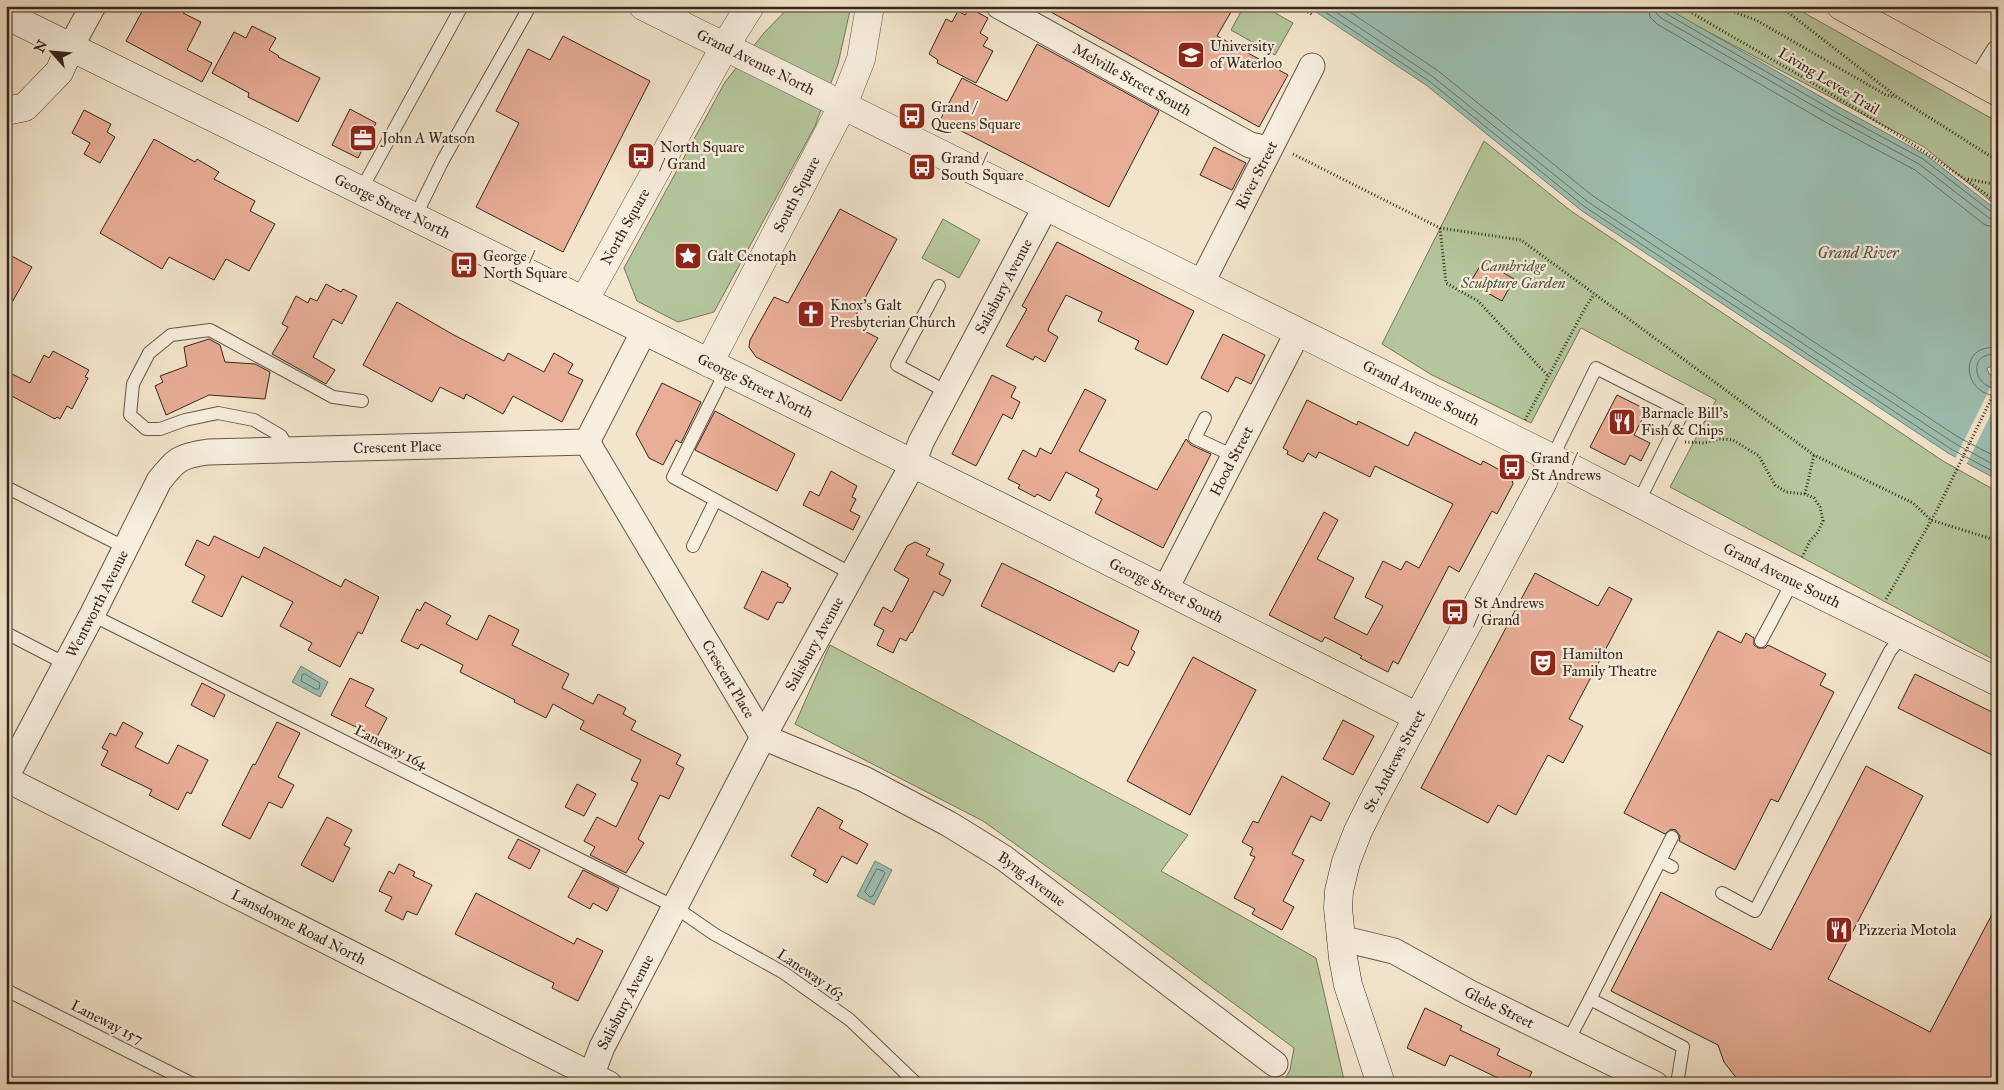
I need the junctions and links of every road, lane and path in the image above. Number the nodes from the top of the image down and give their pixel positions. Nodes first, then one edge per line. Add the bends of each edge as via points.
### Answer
1 (93, 6) edge
2 (462, 6) edge
3 (530, 6) edge
4 (643, 6) edge
5 (750, 6) edge
6 (870, 6) edge
7 (999, 6) edge
8 (1299, 6) edge
9 (1680, 6) edge
10 (1718, 6) edge
11 (1780, 6) edge
12 (1856, 10) edge
13 (6, 15) edge
14 (1313, 15) dead end
15 (71, 46) junction
16 (725, 46) junction
17 (1998, 53) edge
18 (1312, 66) dead end
19 (1989, 87) edge
20 (1897, 97) junction
21 (843, 105) junction
22 (6, 111) edge
23 (1269, 149) junction
24 (1998, 161) edge
25 (1964, 178) junction
26 (1998, 185) edge
27 (361, 190) junction
28 (1998, 203) edge
29 (1046, 206) junction
30 (416, 217) junction
31 (1440, 228) junction
32 (1201, 284) junction
33 (939, 286) dead end
34 (1594, 294) junction
35 (584, 301) junction
36 (644, 331) junction
37 (1298, 332) junction
38 (718, 367) junction
39 (1549, 377) junction
40 (1998, 386) edge
41 (947, 392) junction
42 (362, 401) dead end
43 (1205, 418) dead end
44 (1524, 422) dead end
45 (1669, 441) junction
46 (588, 442) junction
47 (289, 450) junction
48 (208, 452) joint
49 (1814, 455) junction
50 (1234, 456) junction
51 (1552, 458) junction
52 (913, 464) junction
53 (6, 487) edge
54 (1805, 494) junction
55 (715, 501) junction
56 (1638, 502) junction
57 (1931, 520) junction
58 (1998, 541) edge
59 (693, 546) dead end
60 (126, 548) junction
61 (1797, 569) junction
62 (852, 574) junction
63 (1166, 590) junction
64 (1886, 599) dead end
65 (92, 615) junction
66 (6, 633) edge
67 (1903, 635) junction
68 (1761, 641) dead end
69 (66, 664) junction
70 (1998, 682) edge
71 (1418, 717) junction
72 (762, 737) junction
73 (6, 778) edge
74 (1672, 837) dead end
75 (1660, 861) junction
76 (1672, 867) dead end
77 (1722, 894) dead end
78 (675, 908) junction
79 (1340, 938) junction
80 (6, 990) edge
81 (1590, 999) junction
82 (1568, 1041) junction
83 (1276, 1064) dead end
84 (596, 1081) edge
85 (193, 1084) edge
86 (917, 1084) edge
87 (1381, 1084) edge
88 (1655, 1084) edge
89 (1677, 1084) edge

1 - 15 street
2 - 27 lane
3 - 30 lane via 443,160
4 - 16 main road, Grand Avenue North
5 - 16 main road, North Square
6 - 21 main road, South Square via 861,60
7 - 23 street, Melville Street South via 1250,145
8 - 14 path
9 - 25 path, Living Levee Trail via 1893,132
10 - 20 path via 1756,20 1886,94
11 - 20 path, Living Levee Trail
12 - 19 main road
13 - 15 main road, George Street North
15 - 22 main road via 60,72 25,107
15 - 27 main road, George Street North
16 - 21 main road, Grand Avenue North
16 - 35 main road, North Square
17 - 19 street
18 - 23 street, River Street
20 - 24 path, Living Levee Trail
21 - 29 main road, Grand Avenue South
21 - 38 main road, South Square
23 - 31 path via 1287,150
23 - 32 street, River Street
25 - 26 path, Living Levee Trail
25 - 28 path, Living Levee Trail
27 - 30 main road, George Street North
29 - 32 main road, Grand Avenue South
29 - 41 street, Salisbury Avenue
30 - 35 main road, George Street North
31 - 34 path via 1521,240
31 - 39 path via 1446,283 1478,301
32 - 37 main road, Grand Avenue South
33 - 41 lane via 896,365
34 - 39 path
34 - 49 path
35 - 36 main road, George Street North
36 - 38 main road, George Street North
36 - 46 street
37 - 50 street, Hood Street
37 - 51 main road, Grand Avenue South
38 - 52 main road, George Street North
38 - 55 lane via 674,477
39 - 44 path
40 - 57 path
41 - 52 street, Salisbury Avenue via 920,442
42 - 47 lane via 333,398 210,330 171,335 149,353 133,384 130,415 146,429 160,429 218,413 254,420 281,436
43 - 50 lane via 1195,438
45 - 51 lane via 1683,412 1596,368
45 - 54 path via 1704,443 1733,440 1759,456 1775,485 1786,492
45 - 56 lane
46 - 47 street, Crescent Place
46 - 72 street, Crescent Place
47 - 48 street, Crescent Place
48 - 60 street, Wentworth Avenue via 187,455 173,464 159,481
49 - 54 path
49 - 57 path via 1913,503
50 - 63 street, Hood Street
51 - 56 main road, Grand Avenue South
51 - 71 main road, St. Andrews Street via 1543,482
52 - 62 street, Salisbury Avenue
52 - 63 main road, George Street South
53 - 60 lane
54 - 61 path via 1814,498 1820,507 1823,521
55 - 59 lane
55 - 62 lane
56 - 61 main road, Grand Avenue South
57 - 58 path
57 - 64 path
60 - 65 street, Wentworth Avenue
61 - 67 main road, Grand Avenue South
61 - 68 lane
62 - 72 street, Salisbury Avenue
63 - 71 main road, George Street South
65 - 69 street, Wentworth Avenue
65 - 78 lane, Laneway 164
66 - 69 lane
67 - 70 main road, Grand Avenue South
67 - 77 lane via 1890,651 1755,911
69 - 73 street, Wentworth Avenue
71 - 79 main road, St. Andrews Street via 1369,809 1346,862 1338,908
72 - 78 street, Salisbury Avenue
72 - 83 street, Byng Avenue via 864,779 949,824 1004,858
73 - 84 street, Lansdowne Road North
74 - 75 lane
75 - 76 lane
75 - 81 lane
78 - 84 street, Salisbury Avenue via 602,1047
78 - 86 lane, Laneway 163 via 784,973 850,1020
79 - 82 street, Glebe Street via 1394,951 1470,994
79 - 87 main road, St. Andrews Street via 1348,986
80 - 85 lane, Laneway 157
81 - 82 lane
81 - 89 lane via 1683,1047
82 - 88 street, Glebe Street

